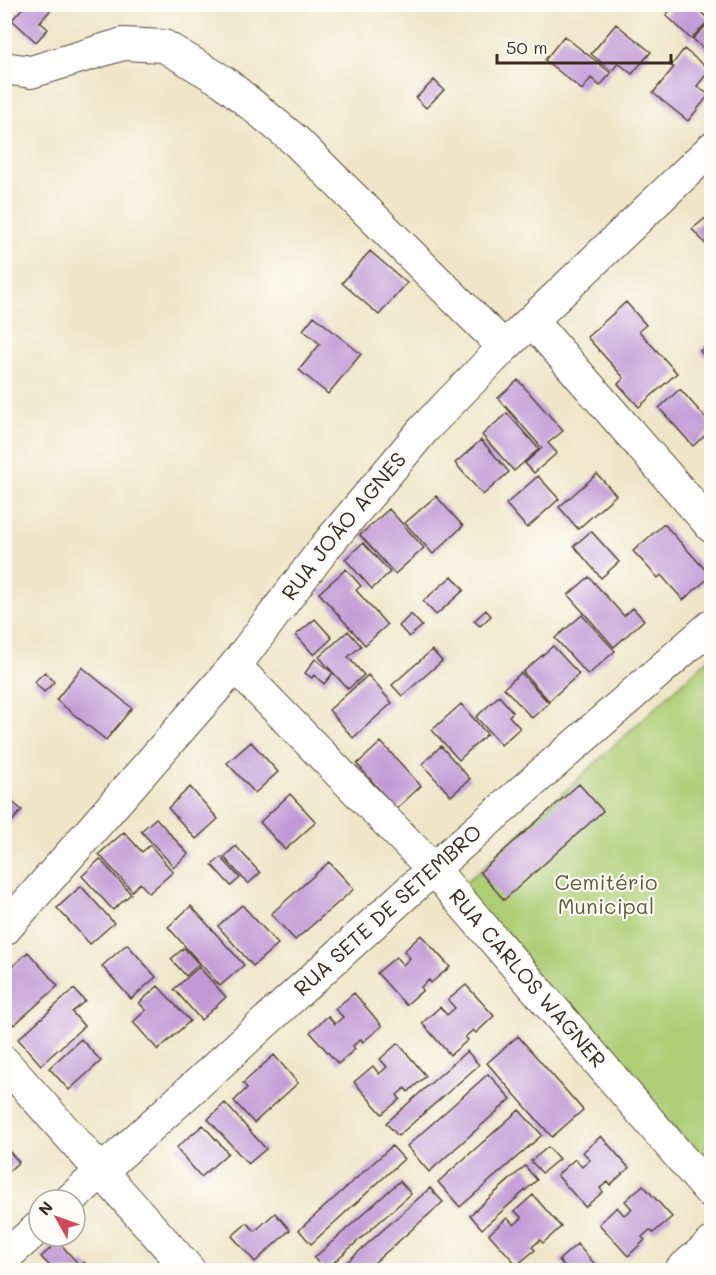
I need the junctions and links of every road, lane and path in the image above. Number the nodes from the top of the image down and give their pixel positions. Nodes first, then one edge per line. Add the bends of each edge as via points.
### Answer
1 (4, 68) edge
2 (711, 148) edge
3 (532, 321) junction
4 (504, 347) junction
5 (711, 527) edge
6 (711, 625) edge
7 (235, 666) junction
8 (433, 868) junction
9 (4, 930) edge
10 (4, 1062) edge
11 (102, 1172) junction
12 (84, 1188) edge
13 (711, 1194) edge
14 (27, 1238) edge
15 (711, 1243) edge
16 (4, 1258) edge
17 (189, 1270) edge
18 (681, 1270) edge

1 - 4 street via 31,72 123,44 164,46 224,82 296,141
2 - 3 street, RUA JOÃO AGNES
3 - 4 street, RUA JOÃO AGNES
3 - 5 street
4 - 7 street, RUA JOÃO AGNES via 424,429 326,546
6 - 8 street, RUA SETE DE SETEMBRO
7 - 8 street, RUA CARLOS WAGNER
7 - 9 street, RUA JOÃO AGNES
8 - 11 street, RUA SETE DE SETEMBRO
8 - 13 street, RUA CARLOS WAGNER
10 - 11 street
11 - 12 street, RUA SETE DE SETEMBRO
11 - 17 street
14 - 16 street
15 - 18 street

